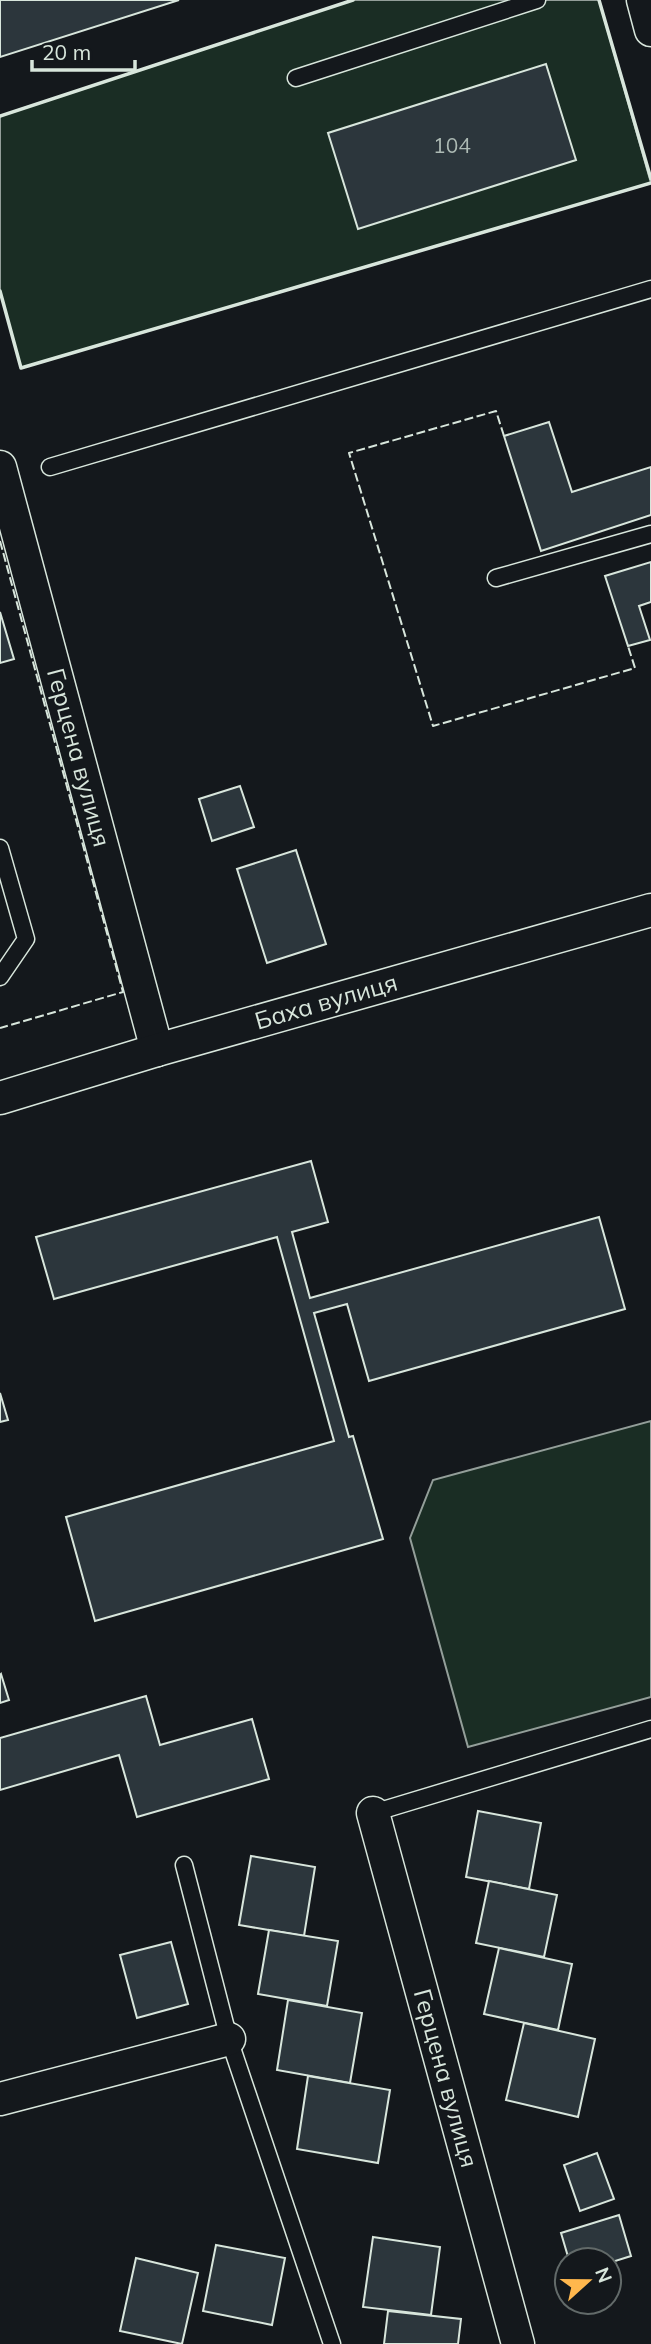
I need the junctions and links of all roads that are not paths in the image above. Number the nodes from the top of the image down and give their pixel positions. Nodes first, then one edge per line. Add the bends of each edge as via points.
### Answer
1 (537, 0) edge
2 (643, 0) edge
3 (651, 30) edge
4 (296, 78) dead end
5 (651, 289) edge
6 (0, 467) edge
7 (50, 467) dead end
8 (651, 534) edge
9 (496, 578) dead end
10 (0, 848) edge
11 (651, 910) edge
12 (0, 977) edge
13 (158, 1050) junction
14 (0, 1098) edge
15 (651, 1729) edge
16 (373, 1813) joint
17 (184, 1865) dead end
18 (229, 2039) junction
19 (0, 2099) edge
20 (332, 2344) edge
21 (518, 2344) edge

1 - 4 lane
2 - 3 street
5 - 7 lane
6 - 13 street, Герцена вулиця
8 - 9 lane
10 - 12 lane via 26,939
11 - 13 street, Баха вулиця
13 - 14 street, Баха вулиця
15 - 16 lane
16 - 21 street, Герцена вулиця
17 - 18 lane
18 - 19 street
18 - 20 lane

